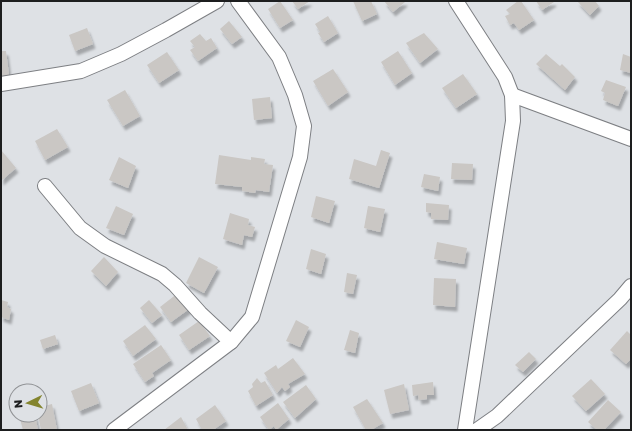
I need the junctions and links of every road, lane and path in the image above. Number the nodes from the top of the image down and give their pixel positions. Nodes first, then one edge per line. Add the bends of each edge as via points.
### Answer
1 (217, 1) edge
2 (238, 1) edge
3 (456, 1) edge
4 (1, 84) edge
5 (512, 95) junction
6 (631, 140) edge
7 (45, 186) dead end
8 (631, 286) edge
9 (231, 342) junction
10 (114, 430) edge
11 (465, 430) edge
12 (477, 430) edge

1 - 4 street via 120,54 81,71
2 - 9 street via 278,57 295,95 304,126 300,157 252,317
3 - 5 street via 505,78
5 - 6 street
5 - 11 street via 513,121
7 - 9 street via 80,228 105,246 162,274
8 - 12 street via 497,416
9 - 10 street

